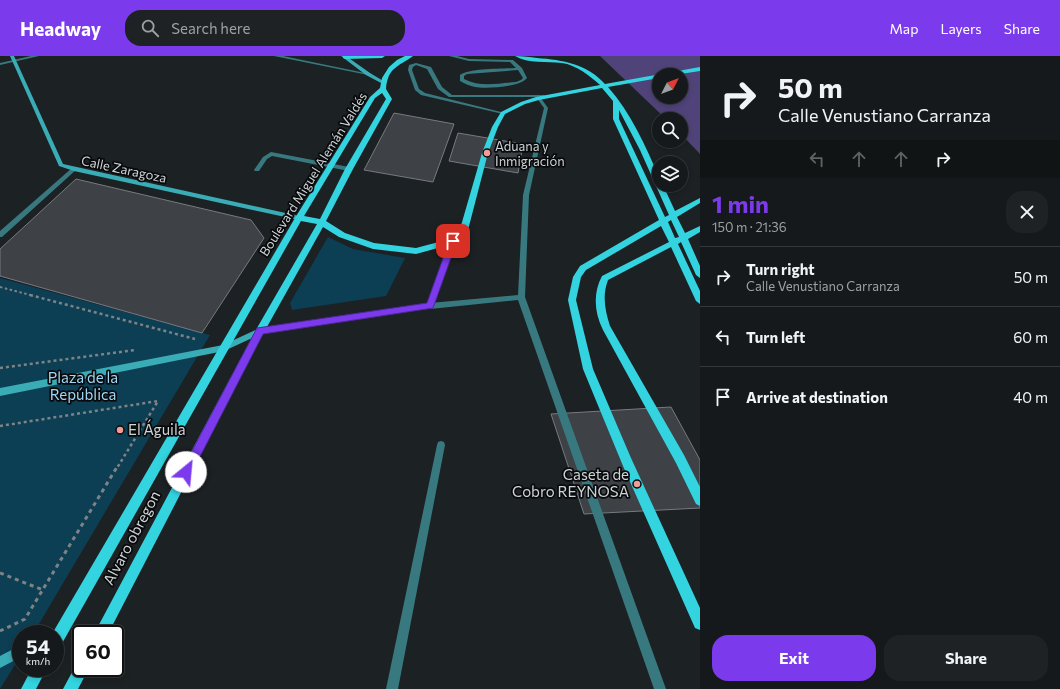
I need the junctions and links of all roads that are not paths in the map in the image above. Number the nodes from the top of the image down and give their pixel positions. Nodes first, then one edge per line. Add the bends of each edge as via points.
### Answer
1 (37, 56) edge
2 (276, 56) edge
3 (382, 56) edge
4 (410, 56) edge
5 (451, 56) edge
6 (518, 56) edge
7 (344, 57) edge
8 (13, 59) edge
9 (0, 64) edge
10 (700, 69) edge
11 (520, 70) junction
12 (688, 71) edge
13 (368, 74) junction
14 (652, 77) edge
15 (383, 85) junction
16 (551, 96) junction
17 (538, 98) junction
18 (616, 101) junction
19 (503, 113) junction
20 (332, 166) junction
21 (74, 169) junction
22 (349, 169) junction
23 (257, 170) dead end
24 (652, 170) edge
25 (662, 192) edge
26 (700, 200) edge
27 (299, 218) junction
28 (322, 222) junction
29 (700, 229) edge
30 (0, 235) edge
31 (453, 241) junction
32 (700, 275) edge
33 (521, 297) junction
34 (700, 301) edge
35 (430, 306) junction
36 (260, 331) junction
37 (224, 348) junction
38 (0, 392) edge
39 (441, 446) dead end
40 (700, 500) edge
41 (700, 623) edge
42 (106, 625) edge
43 (64, 626) edge
44 (12, 656) edge
45 (0, 662) edge
46 (35, 677) edge
47 (77, 677) edge
48 (28, 689) edge
49 (70, 689) edge
50 (392, 689) edge
51 (660, 689) edge

1 - 8 street
2 - 13 street
3 - 7 main road
4 - 15 main road via 394,65 385,75
5 - 11 street via 469,60 511,61
6 - 18 main road via 568,63 582,68
7 - 13 main road
8 - 9 street
8 - 21 main road, Calle Zaragoza via 61,165
10 - 12 main road
11 - 11 street via 525,78 517,83 477,86 462,80 466,73
13 - 15 main road
14 - 16 main road
15 - 20 main road, Boulevard Miguel Alemán Valdés via 373,97
15 - 22 main road, Boulevard Miguel Alemán Valdés via 389,99
16 - 17 main road
16 - 19 street via 451,96 439,89 429,68 416,64 411,66 417,90 423,94
17 - 19 main road
17 - 33 street via 546,108 526,195
18 - 24 main road via 629,119
18 - 34 main road via 616,119
19 - 31 main road via 485,153 464,230
20 - 22 street
20 - 23 street via 271,154
20 - 27 main road, Boulevard Miguel Alemán Valdés
21 - 27 main road, Calle Zaragoza
21 - 30 street
22 - 28 main road, Boulevard Miguel Alemán Valdés
25 - 32 main road
26 - 41 main road via 583,268 577,277 572,300 588,369
27 - 28 main road
27 - 37 main road, Boulevard Miguel Alemán Valdés
28 - 31 main road via 342,235 372,246 416,251
28 - 36 main road, Boulevard Miguel Alemán Valdés
29 - 40 main road via 605,278 600,289 599,306 606,327 680,459
31 - 35 street
33 - 35 street
33 - 51 street
35 - 36 street
36 - 37 main road
36 - 42 main road, Alvaro obregon
37 - 38 main road
37 - 43 main road, Alvaro obregon
39 - 50 street
44 - 45 main road
46 - 48 main road
47 - 49 main road

